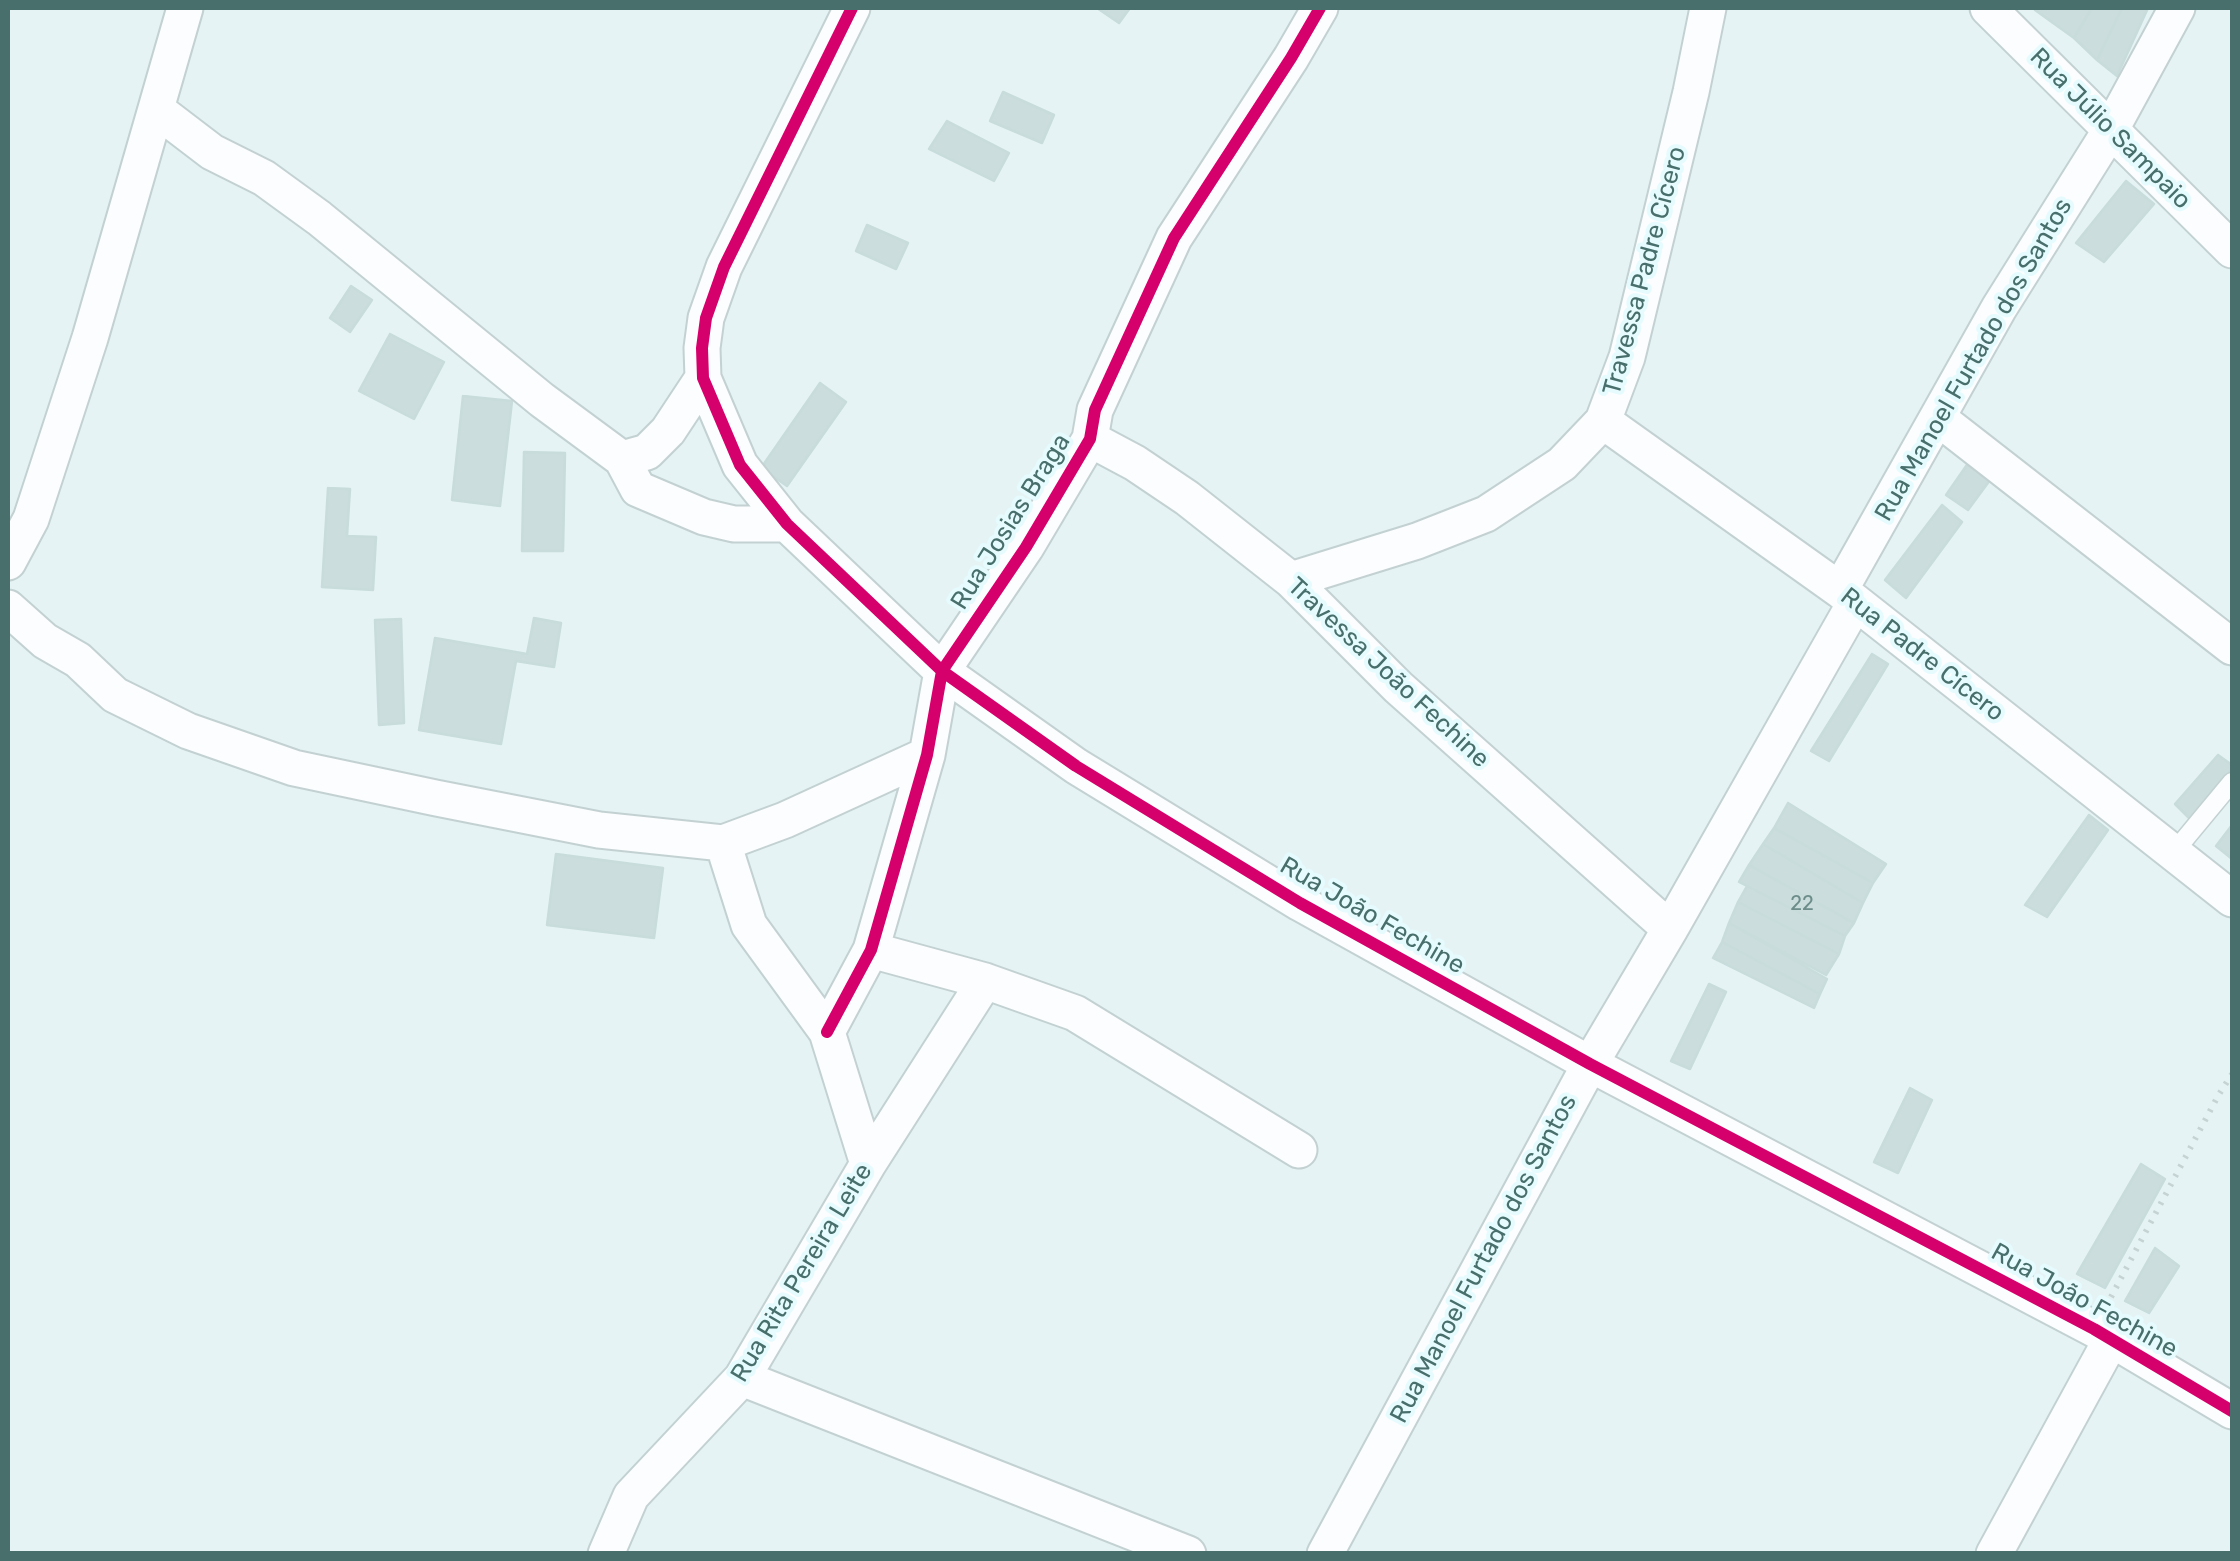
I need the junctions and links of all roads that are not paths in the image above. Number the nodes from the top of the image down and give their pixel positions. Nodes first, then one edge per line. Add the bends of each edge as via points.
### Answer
1 (185, 8) edge
2 (852, 8) edge
3 (1320, 8) edge
4 (1708, 8) edge
5 (1988, 8) edge
6 (2177, 8) edge
7 (157, 110) junction
8 (2110, 131) junction
9 (2232, 250) edge
10 (703, 378) junction
11 (1938, 418) junction
12 (1603, 421) junction
13 (1090, 440) junction
14 (622, 459) junction
15 (786, 524) junction
16 (8, 562) edge
17 (1291, 580) junction
18 (1848, 597) junction
19 (8, 608) edge
20 (2232, 647) edge
21 (942, 671) junction
22 (927, 755) junction
23 (2232, 782) edge
24 (724, 843) junction
25 (2174, 852) junction
26 (2232, 899) edge
27 (1670, 930) junction
28 (872, 950) junction
29 (985, 982) junction
30 (827, 1032) junction
31 (1590, 1064) junction
32 (1299, 1150) dead end
33 (868, 1164) junction
34 (2102, 1334) junction
35 (742, 1378) junction
36 (2232, 1411) edge
37 (606, 1554) edge
38 (1188, 1554) edge
39 (1325, 1554) edge
40 (1994, 1554) edge

1 - 7 street
2 - 10 street, Rua João Fechine via 724,267 706,318
3 - 13 street, Rua Josias Braga via 1174,238 1095,410
4 - 12 street, Travessa Padre Cícero via 1647,280
5 - 8 street, Rua Júlio Sampaio
6 - 8 street, Rua Manoel Furtado dos Santos
7 - 14 street via 320,218
7 - 16 street via 31,519
8 - 9 street, Rua Júlio Sampaio
8 - 11 street, Rua Manoel Furtado dos Santos
10 - 14 street via 647,452
10 - 15 street, Rua João Fechine via 740,464
11 - 18 street, Rua Manoel Furtado dos Santos
11 - 20 street
12 - 17 street, Travessa Padre Cícero via 1562,464 1486,514
12 - 18 street, Rua Padre Cícero
13 - 17 street, Travessa João Fechine via 1186,498
13 - 21 street, Rua Josias Braga
14 - 15 street via 638,489 704,517
15 - 21 street, Rua João Fechine
17 - 27 street, Travessa João Fechine via 1398,687
18 - 25 street, Rua Padre Cícero
18 - 27 street, Rua Manoel Furtado dos Santos
19 - 24 street via 115,695 188,731 294,768 599,830
21 - 22 street, Rua Josias Braga
21 - 31 street, Rua João Fechine via 1076,766 1300,903
22 - 24 street
22 - 28 street, Rua Josias Braga
23 - 25 lane
24 - 30 street via 749,924
25 - 26 street, Rua Padre Cícero
27 - 31 street, Rua Manoel Furtado dos Santos
28 - 29 street
28 - 30 street, Rua Josias Braga
29 - 32 street via 1075,1013
29 - 33 street, Rua Rita Pereira Leite
30 - 33 street
31 - 34 street, Rua João Fechine
31 - 39 street, Rua Manoel Furtado dos Santos
33 - 35 street, Rua Rita Pereira Leite
34 - 36 street, Rua João Fechine
34 - 40 street
35 - 37 street, Rua Rita Pereira Leite via 631,1496
35 - 38 street

